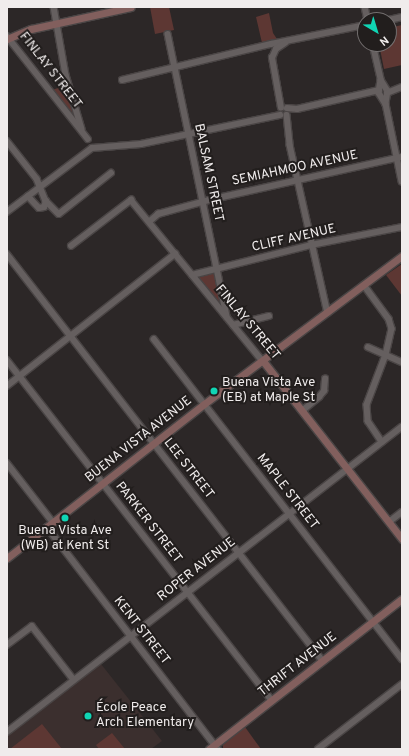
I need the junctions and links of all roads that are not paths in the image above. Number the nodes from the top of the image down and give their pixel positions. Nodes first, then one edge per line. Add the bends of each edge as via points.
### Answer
1 (54, 7) edge
2 (131, 7) edge
3 (57, 23) junction
4 (357, 27) edge
5 (168, 34) dead end
6 (8, 38) edge
7 (286, 43) junction
8 (260, 47) junction
9 (375, 52) edge
10 (272, 58) junction
11 (175, 69) junction
12 (122, 80) dead end
13 (401, 88) edge
14 (383, 91) junction
15 (283, 111) junction
16 (84, 133) junction
17 (188, 134) junction
18 (88, 139) dead end
19 (7, 140) edge
20 (400, 158) edge
21 (111, 173) dead end
22 (297, 180) junction
23 (402, 181) edge
24 (39, 188) junction
25 (28, 196) junction
26 (46, 201) junction
27 (203, 201) junction
28 (7, 212) edge
29 (150, 221) junction
30 (402, 227) edge
31 (311, 245) junction
32 (71, 246) dead end
33 (7, 254) edge
34 (175, 254) junction
35 (402, 256) edge
36 (217, 268) junction
37 (192, 275) junction
38 (364, 285) junction
39 (328, 313) junction
40 (269, 316) dead end
41 (227, 317) junction
42 (233, 325) junction
43 (71, 336) junction
44 (154, 339) dead end
45 (368, 347) dead end
46 (386, 355) junction
47 (7, 360) edge
48 (263, 361) junction
49 (402, 362) edge
50 (20, 376) junction
51 (325, 379) dead end
52 (7, 386) edge
53 (204, 404) junction
54 (302, 411) junction
55 (402, 427) edge
56 (382, 442) junction
57 (154, 444) junction
58 (7, 463) edge
59 (347, 468) junction
60 (103, 483) junction
61 (402, 512) edge
62 (289, 513) junction
63 (53, 522) junction
64 (389, 522) junction
65 (47, 527) junction
66 (402, 539) edge
67 (239, 552) junction
68 (7, 558) edge
69 (187, 592) junction
70 (402, 599) edge
71 (373, 622) junction
72 (131, 636) junction
73 (7, 645) edge
74 (402, 659) edge
75 (323, 660) junction
76 (74, 680) junction
77 (402, 684) edge
78 (272, 700) junction
79 (7, 732) edge
80 (214, 748) edge
81 (318, 749) edge

1 - 3 street
2 - 3 street
3 - 6 street
3 - 16 street via 66,75
4 - 7 street
5 - 11 street, BALSAM STREET
6 - 16 street, FINLAY STREET
7 - 8 street
7 - 10 street via 276,49
8 - 10 street via 268,51
8 - 11 street
9 - 14 street
10 - 15 street
11 - 12 street
11 - 17 street, BALSAM STREET
13 - 14 street
14 - 15 street
14 - 20 street
15 - 17 street
15 - 22 street
16 - 18 street, FINLAY STREET
17 - 24 street via 142,144 92,148
17 - 27 street, BALSAM STREET
19 - 24 street via 37,179
20 - 22 street, SEMIAHMOO AVENUE
20 - 23 street
21 - 26 street via 61,213
22 - 27 street, SEMIAHMOO AVENUE
22 - 31 street
24 - 25 street
24 - 26 street
25 - 26 street via 40,208 44,207
25 - 28 street
27 - 29 street, SEMIAHMOO AVENUE via 158,214
27 - 36 street, BALSAM STREET
29 - 32 street, FINLAY STREET via 132,200
29 - 34 street, FINLAY STREET
30 - 31 street, CLIFF AVENUE
31 - 36 street, CLIFF AVENUE
31 - 39 street
33 - 43 street, LEE STREET
34 - 37 street, FINLAY STREET
34 - 43 street
35 - 38 street, BUENA VISTA AVENUE
36 - 37 street, CLIFF AVENUE
36 - 41 street, BALSAM STREET
37 - 41 street, FINLAY STREET
38 - 39 street, BUENA VISTA AVENUE
38 - 46 street via 389,319 392,329
39 - 48 street, BUENA VISTA AVENUE
40 - 42 street
41 - 42 street, FINLAY STREET
42 - 48 street, FINLAY STREET
43 - 50 street
43 - 57 street, LEE STREET
44 - 53 street, MAPLE STREET
45 - 46 street
46 - 49 street
46 - 56 street via 366,413 371,428
47 - 50 street, PARKER STREET
48 - 53 street, BUENA VISTA AVENUE
48 - 54 street, FINLAY STREET
50 - 52 street
50 - 60 street, PARKER STREET
51 - 54 street via 324,391
53 - 57 street, BUENA VISTA AVENUE
53 - 62 street, MAPLE STREET
54 - 59 street, FINLAY STREET
55 - 56 street, ROPER AVENUE
56 - 59 street, ROPER AVENUE
57 - 60 street, BUENA VISTA AVENUE
57 - 67 street, LEE STREET
58 - 63 street
59 - 62 street, ROPER AVENUE
59 - 64 street, FINLAY STREET
60 - 63 street, BUENA VISTA AVENUE
60 - 69 street, PARKER STREET
61 - 64 street
62 - 67 street, ROPER AVENUE
62 - 71 street, MAPLE STREET
63 - 65 street, BUENA VISTA AVENUE
64 - 66 street, FINLAY STREET
65 - 68 street, BUENA VISTA AVENUE
65 - 72 street, KENT STREET
67 - 69 street, ROPER AVENUE
67 - 75 street, LEE STREET
69 - 72 street, ROPER AVENUE
69 - 78 street, PARKER STREET
70 - 71 street, THRIFT AVENUE
71 - 74 street, MAPLE STREET
71 - 75 street, THRIFT AVENUE
72 - 76 street, ROPER AVENUE
72 - 80 street, KENT STREET
73 - 76 street via 32,626
75 - 78 street, THRIFT AVENUE
76 - 79 street, ROPER AVENUE
77 - 81 street
78 - 80 street, THRIFT AVENUE

